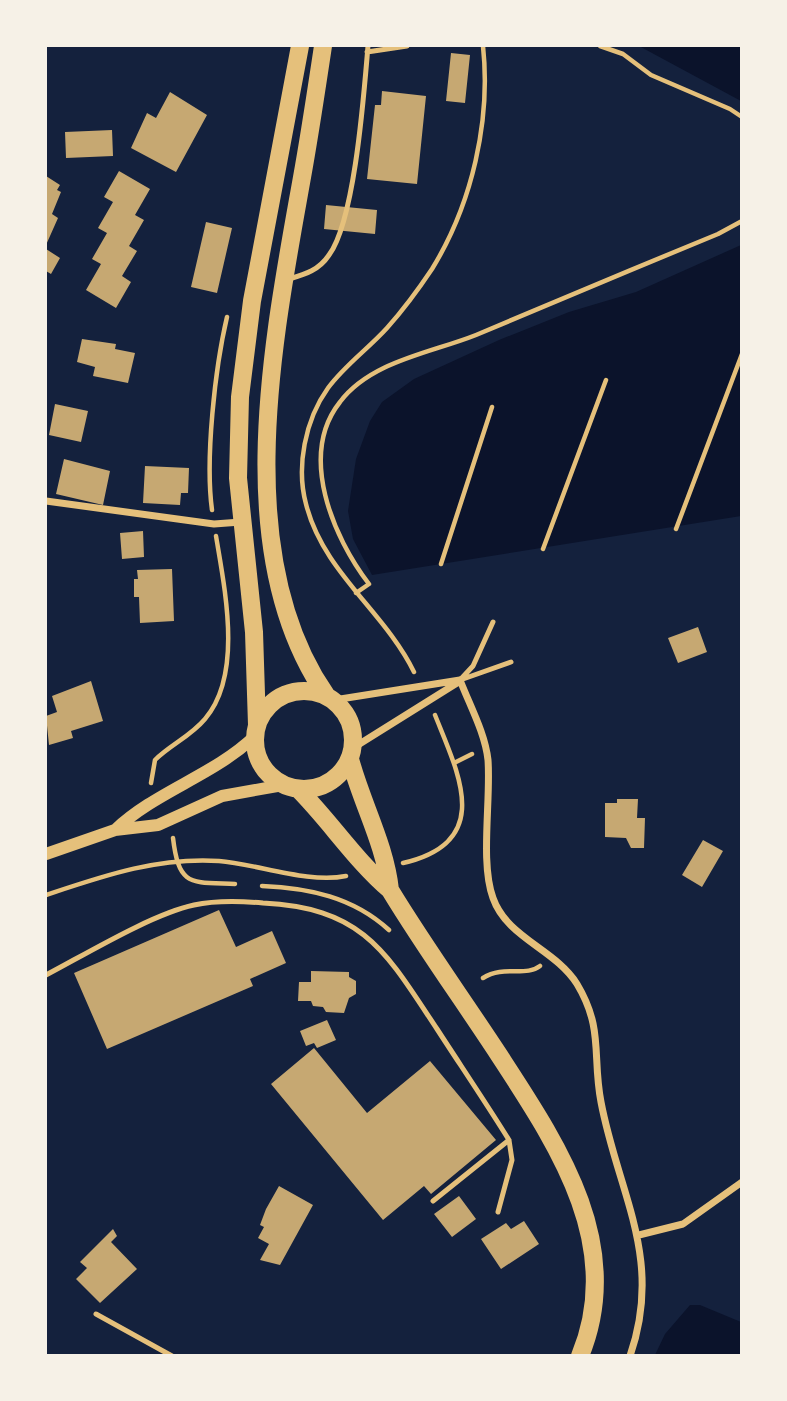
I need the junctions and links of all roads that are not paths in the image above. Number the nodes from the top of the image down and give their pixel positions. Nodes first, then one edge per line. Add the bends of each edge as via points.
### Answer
1 (300, 46) edge
2 (323, 46) edge
3 (407, 46) edge
4 (367, 49) edge
5 (283, 280) junction
6 (46, 501) edge
7 (241, 522) junction
8 (493, 622) dead end
9 (511, 662) dead end
10 (460, 680) junction
11 (330, 698) junction
12 (256, 731) junction
13 (352, 754) junction
14 (290, 787) junction
15 (115, 830) junction
16 (46, 855) edge
17 (390, 890) junction
18 (46, 975) edge
19 (509, 1140) junction
20 (741, 1182) edge
21 (433, 1201) dead end
22 (498, 1212) dead end
23 (639, 1236) junction
24 (96, 1314) dead end
25 (172, 1356) edge
26 (580, 1356) edge
27 (630, 1356) edge

1 - 7 main road via 244,358 238,439
2 - 5 main road
3 - 4 lane
4 - 5 lane via 343,228 330,255 312,272
5 - 11 main road via 267,421 273,542 290,623 306,666
6 - 7 street via 214,524
7 - 12 main road via 254,632
8 - 10 lane via 473,666
9 - 10 lane
10 - 11 street
10 - 13 street
10 - 23 street via 488,756 493,898 511,926 576,982 593,1018 601,1104
11 - 12 main road via 314,691 289,692 269,705
11 - 13 main road via 352,726
12 - 14 main road via 258,758 264,768
12 - 15 street via 233,757 131,815
13 - 14 main road via 336,778 324,785
13 - 17 main road via 363,804 387,864
14 - 15 street via 222,796 158,825
14 - 17 main road
15 - 16 street
17 - 26 main road via 544,1124 579,1193 590,1231 596,1283
18 - 19 lane via 193,905 248,902 320,910 350,924 384,952
19 - 21 lane
19 - 22 lane via 512,1160
20 - 23 street via 683,1224
23 - 27 street via 642,1291
24 - 25 lane

